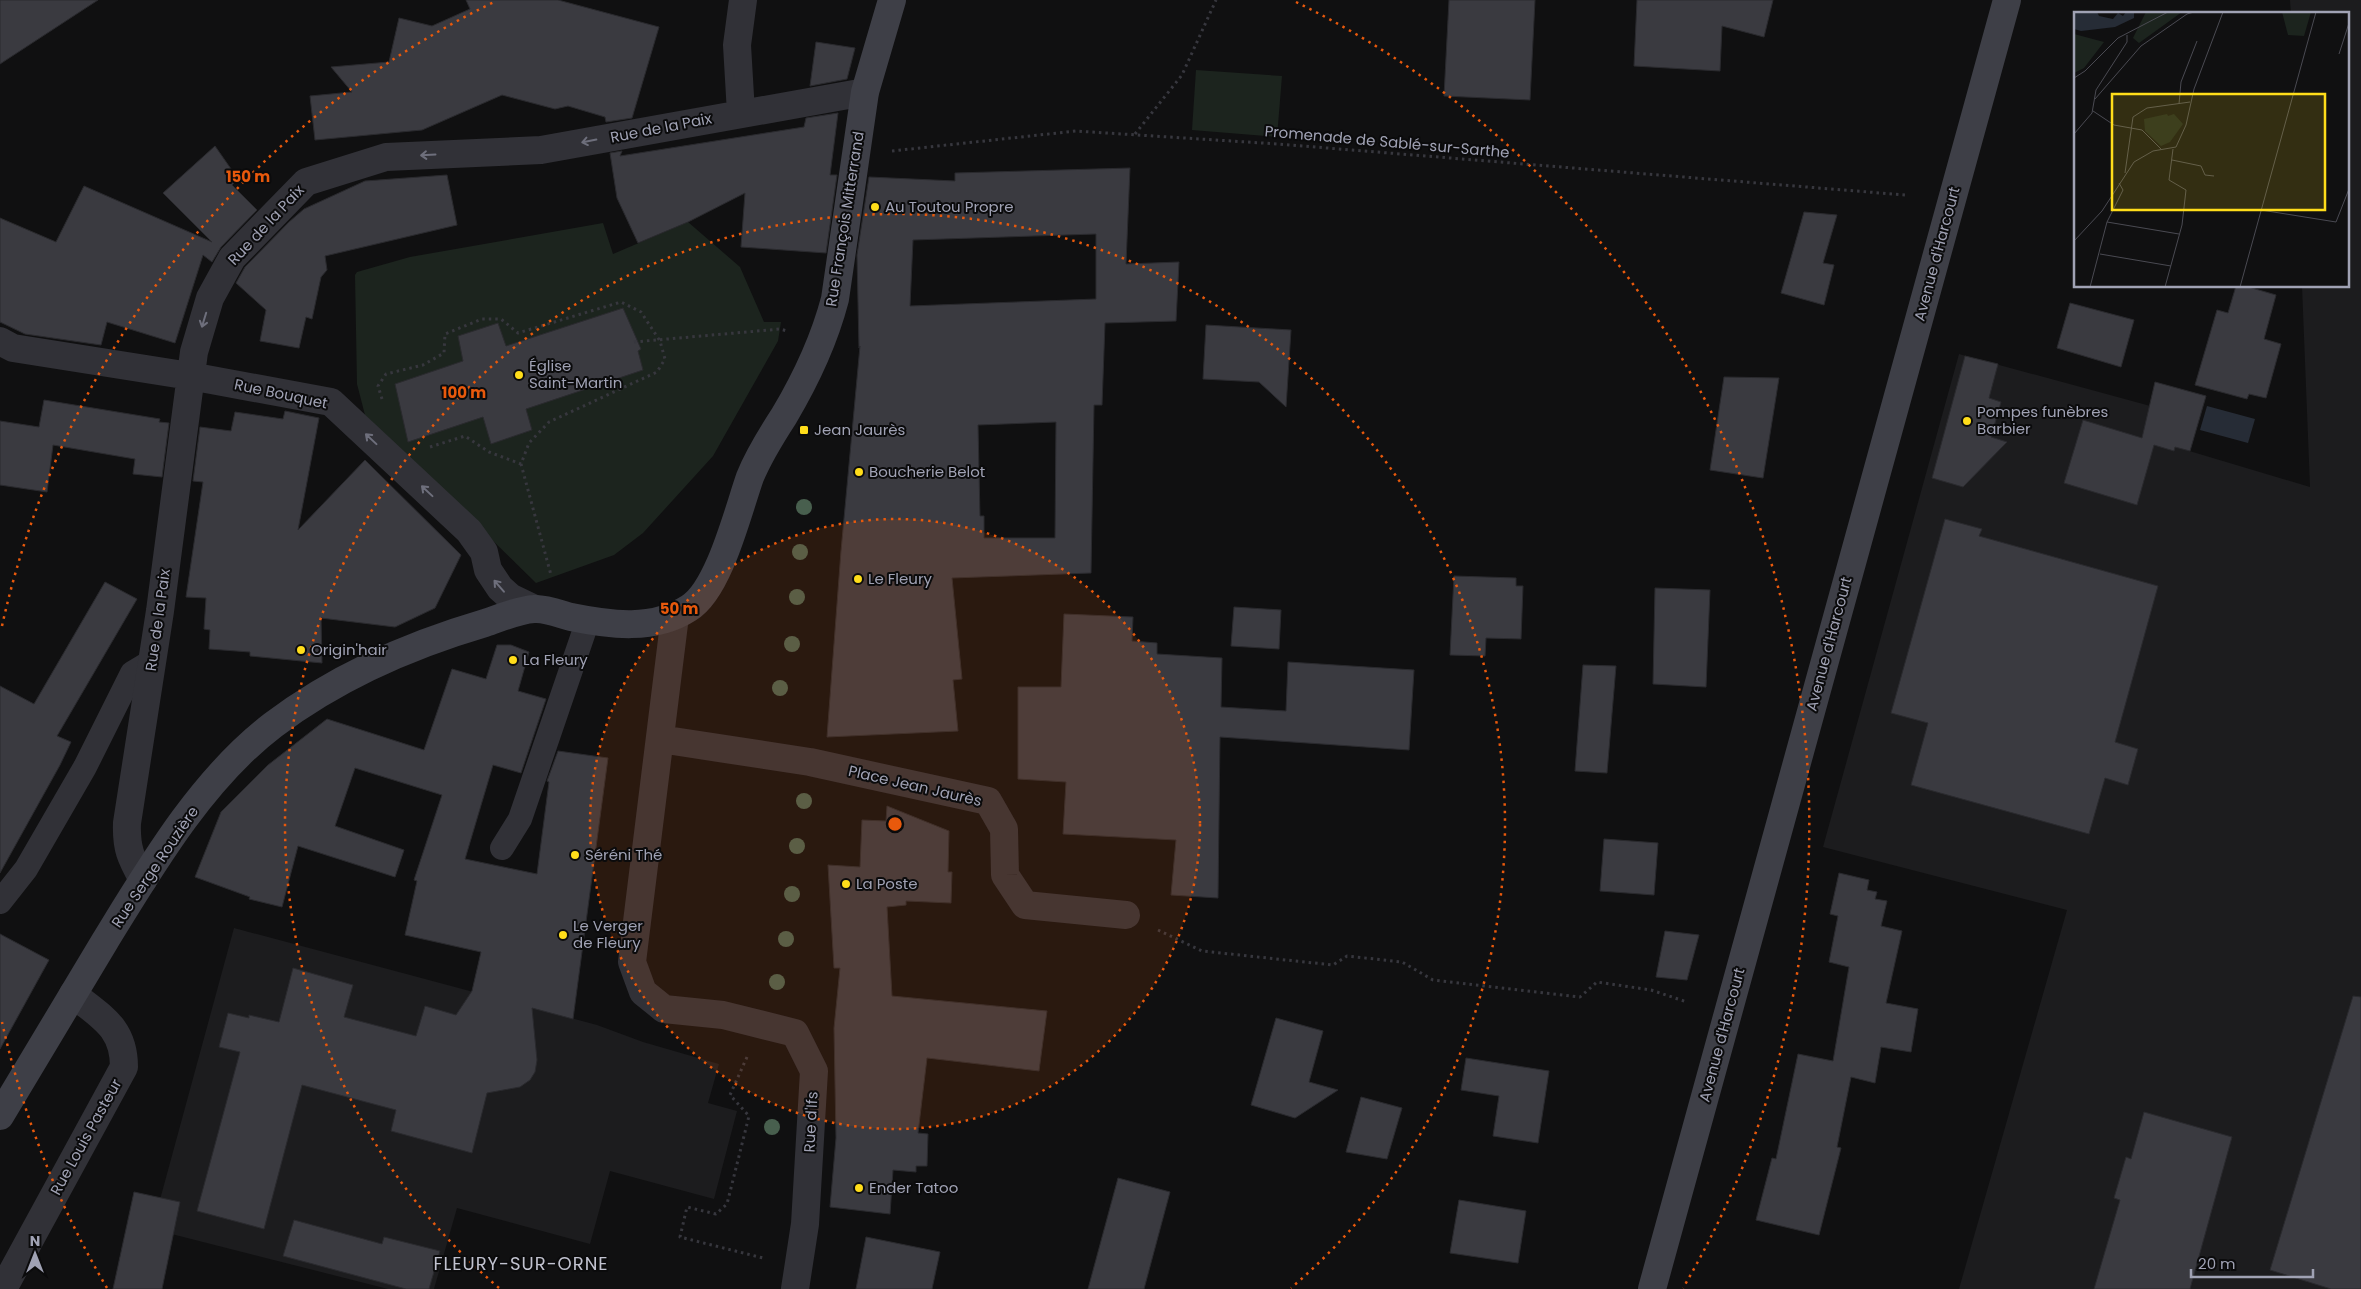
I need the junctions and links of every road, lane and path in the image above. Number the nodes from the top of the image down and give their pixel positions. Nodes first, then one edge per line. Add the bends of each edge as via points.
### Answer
1 (743, 0) edge
2 (892, 0) edge
3 (1216, 0) edge
4 (2007, 0) edge
5 (865, 92) junction
6 (740, 113) junction
7 (1134, 134) junction
8 (887, 151) dead end
9 (1905, 195) dead end
10 (788, 331) dead end
11 (660, 341) junction
12 (0, 342) edge
13 (634, 342) dead end
14 (190, 376) junction
15 (383, 403) dead end
16 (425, 448) dead end
17 (521, 464) junction
18 (551, 578) dead end
19 (535, 609) junction
20 (675, 616) junction
21 (588, 620) junction
22 (152, 661) junction
23 (660, 739) junction
24 (502, 848) dead end
25 (143, 880) junction
26 (0, 902) edge
27 (1126, 915) joint
28 (73, 994) junction
29 (1687, 1002) dead end
30 (748, 1054) dead end
31 (0, 1116) edge
32 (767, 1258) dead end
33 (3, 1289) edge
34 (795, 1289) edge
35 (1652, 1289) edge

1 - 6 street via 736,45
2 - 5 street, Rue François Mitterrand
3 - 7 path via 1182,75
4 - 35 street, Avenue d'Harcourt
5 - 6 street, Rue de la Paix
5 - 20 street, Rue François Mitterrand via 835,299 820,348 761,451 716,574 691,608
6 -> 14 street, Rue de la Paix via 541,150 386,157 306,182 232,258 210,298
7 - 8 path, Promenade de Sablé-sur-Sarthe via 1076,131
7 - 9 path, Promenade de Sablé-sur-Sarthe
10 - 11 path via 780,328
11 - 13 path
11 - 15 path via 641,312 621,302 518,333 501,319 482,319 445,334 444,353 423,365 386,374 378,386
11 - 17 path via 665,359 657,372 549,422 529,443
12 - 14 street, Rue Bouquet via 13,348
19 -> 14 street, Rue Bouquet via 510,597 500,588 488,570 484,552 469,531 331,402
14 - 22 street, Rue de la Paix
16 - 17 path via 465,436 489,452
17 - 18 path
19 - 21 street, Rue François Mitterrand
19 - 25 street, Rue Serge Rouzière via 426,643 341,681 308,700 271,726 237,757 173,834
20 - 21 street, Rue François Mitterrand via 644,625
20 - 23 street
21 - 24 lane via 520,819
22 - 25 street, Rue de la Paix via 126,844
22 - 26 lane via 132,673 85,767 26,869
23 - 27 street, Place Jean Jaurès via 810,762 988,801 1004,829 1005,875 1024,905
23 - 34 street, Rue d'Ifs via 632,962 643,992 664,1008 723,1015 795,1033 814,1071 805,1224
25 - 28 street, Rue Serge Rouzière
27 - 29 path via 1202,951 1333,965 1347,956 1402,962 1433,980 1580,997 1598,982 1651,990
28 - 31 street, Rue Serge Rouzière
28 - 33 street, Rue Louis Pasteur via 116,1031 122,1045 124,1067
30 - 32 path via 730,1095 749,1116 727,1204 716,1214 687,1207 680,1236

